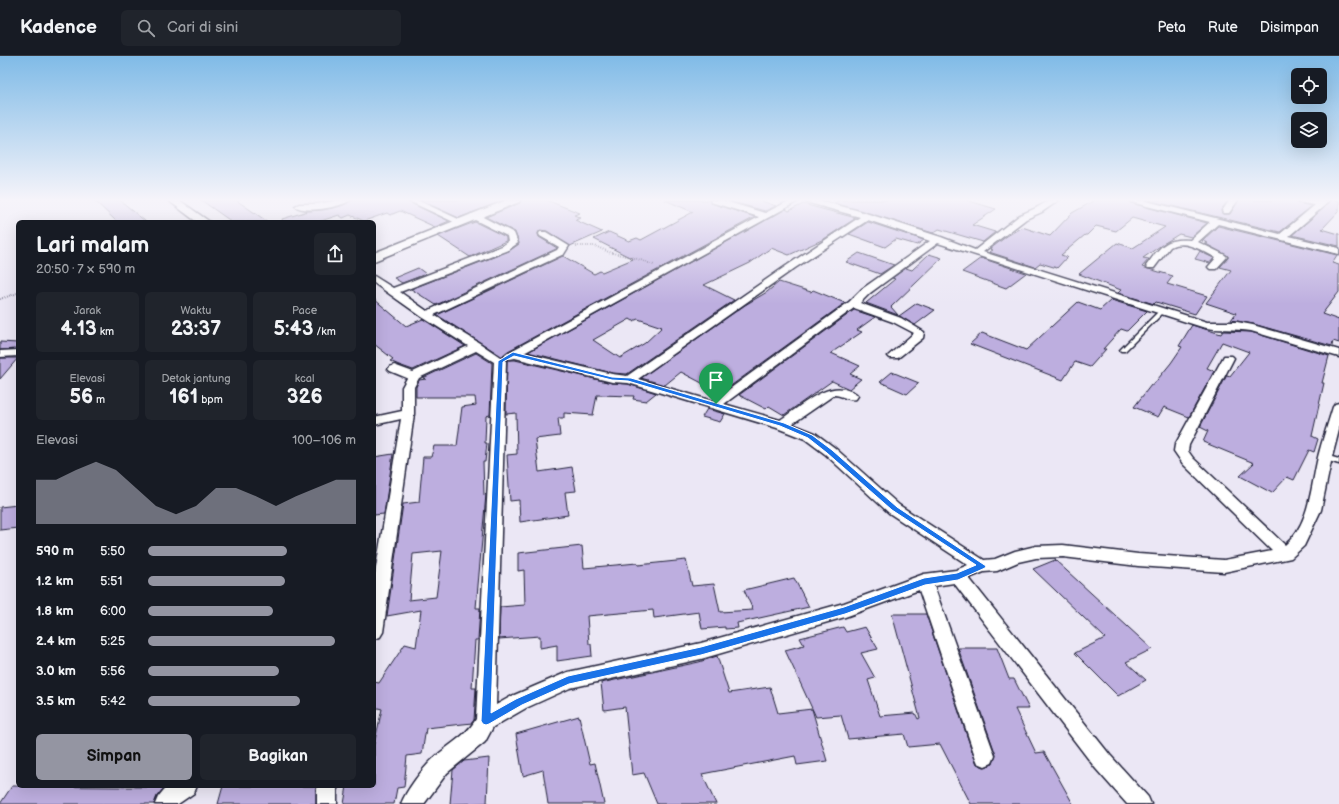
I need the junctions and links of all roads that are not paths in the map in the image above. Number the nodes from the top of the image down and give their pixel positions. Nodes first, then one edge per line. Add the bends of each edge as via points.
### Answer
1 (429, 235) edge
2 (511, 235) edge
3 (545, 235) edge
4 (731, 235) edge
5 (839, 235) edge
6 (922, 235) edge
7 (999, 235) edge
8 (1201, 235) edge
9 (1274, 235) edge
10 (1284, 235) edge
11 (1282, 237) junction
12 (938, 240) junction
13 (1192, 243) junction
14 (1339, 251) edge
15 (976, 253) junction
16 (376, 256) edge
17 (1151, 266) dead end
18 (1213, 267) dead end
19 (376, 280) edge
20 (392, 292) junction
21 (853, 304) junction
22 (1161, 312) junction
23 (426, 315) junction
24 (477, 346) junction
25 (1123, 350) dead end
26 (16, 353) edge
27 (0, 354) edge
28 (1339, 354) edge
29 (894, 356) dead end
30 (507, 358) junction
31 (1228, 358) dead end
32 (394, 369) dead end
33 (414, 376) junction
34 (629, 380) junction
35 (852, 396) dead end
36 (716, 404) junction
37 (1339, 407) edge
38 (408, 414) junction
39 (376, 421) edge
40 (782, 425) junction
41 (1332, 460) edge
42 (1285, 554) junction
43 (379, 566) edge
44 (982, 566) junction
45 (958, 576) junction
46 (924, 581) junction
47 (376, 606) edge
48 (486, 721) junction
49 (984, 756) dead end
50 (184, 788) edge
51 (327, 788) edge
52 (165, 804) edge
53 (327, 804) edge
54 (411, 804) edge
55 (1141, 804) edge

1 - 16 street
2 - 20 street via 513,243 505,248
3 - 23 street via 564,246 564,249
4 - 30 street
5 - 34 street
6 - 12 street
7 - 15 street
8 - 13 street
9 - 11 street
10 - 11 street
11 - 14 street
12 - 15 street
12 - 21 street via 866,291
13 - 17 street via 1170,243
13 - 18 street via 1222,257
15 - 22 street
19 - 20 street
20 - 23 street
21 - 29 street via 897,320 919,332 919,336
21 - 36 street
22 - 25 lane
22 - 28 street via 1206,325 1254,328
23 - 24 street
24 - 30 street
24 - 33 street
26 - 27 street
30 - 34 street
30 - 48 street
31 - 42 street via 1184,439 1181,451 1188,461
32 - 33 street
33 - 38 street via 408,386
34 - 36 street
35 - 40 street via 841,391 831,392
36 - 40 street
37 - 41 street
38 - 39 street
38 - 43 street
40 - 44 street via 810,436 894,508
41 - 42 street via 1299,542
42 - 44 street via 1224,566 1145,561 1063,550 1036,552 997,565
43 - 47 street
44 - 45 street
45 - 46 street
45 - 55 street via 1103,762
46 - 48 street via 845,610 701,651 568,680 519,702
46 - 49 street
48 - 54 street via 478,735 440,766
50 - 52 street via 172,795
51 - 53 street

